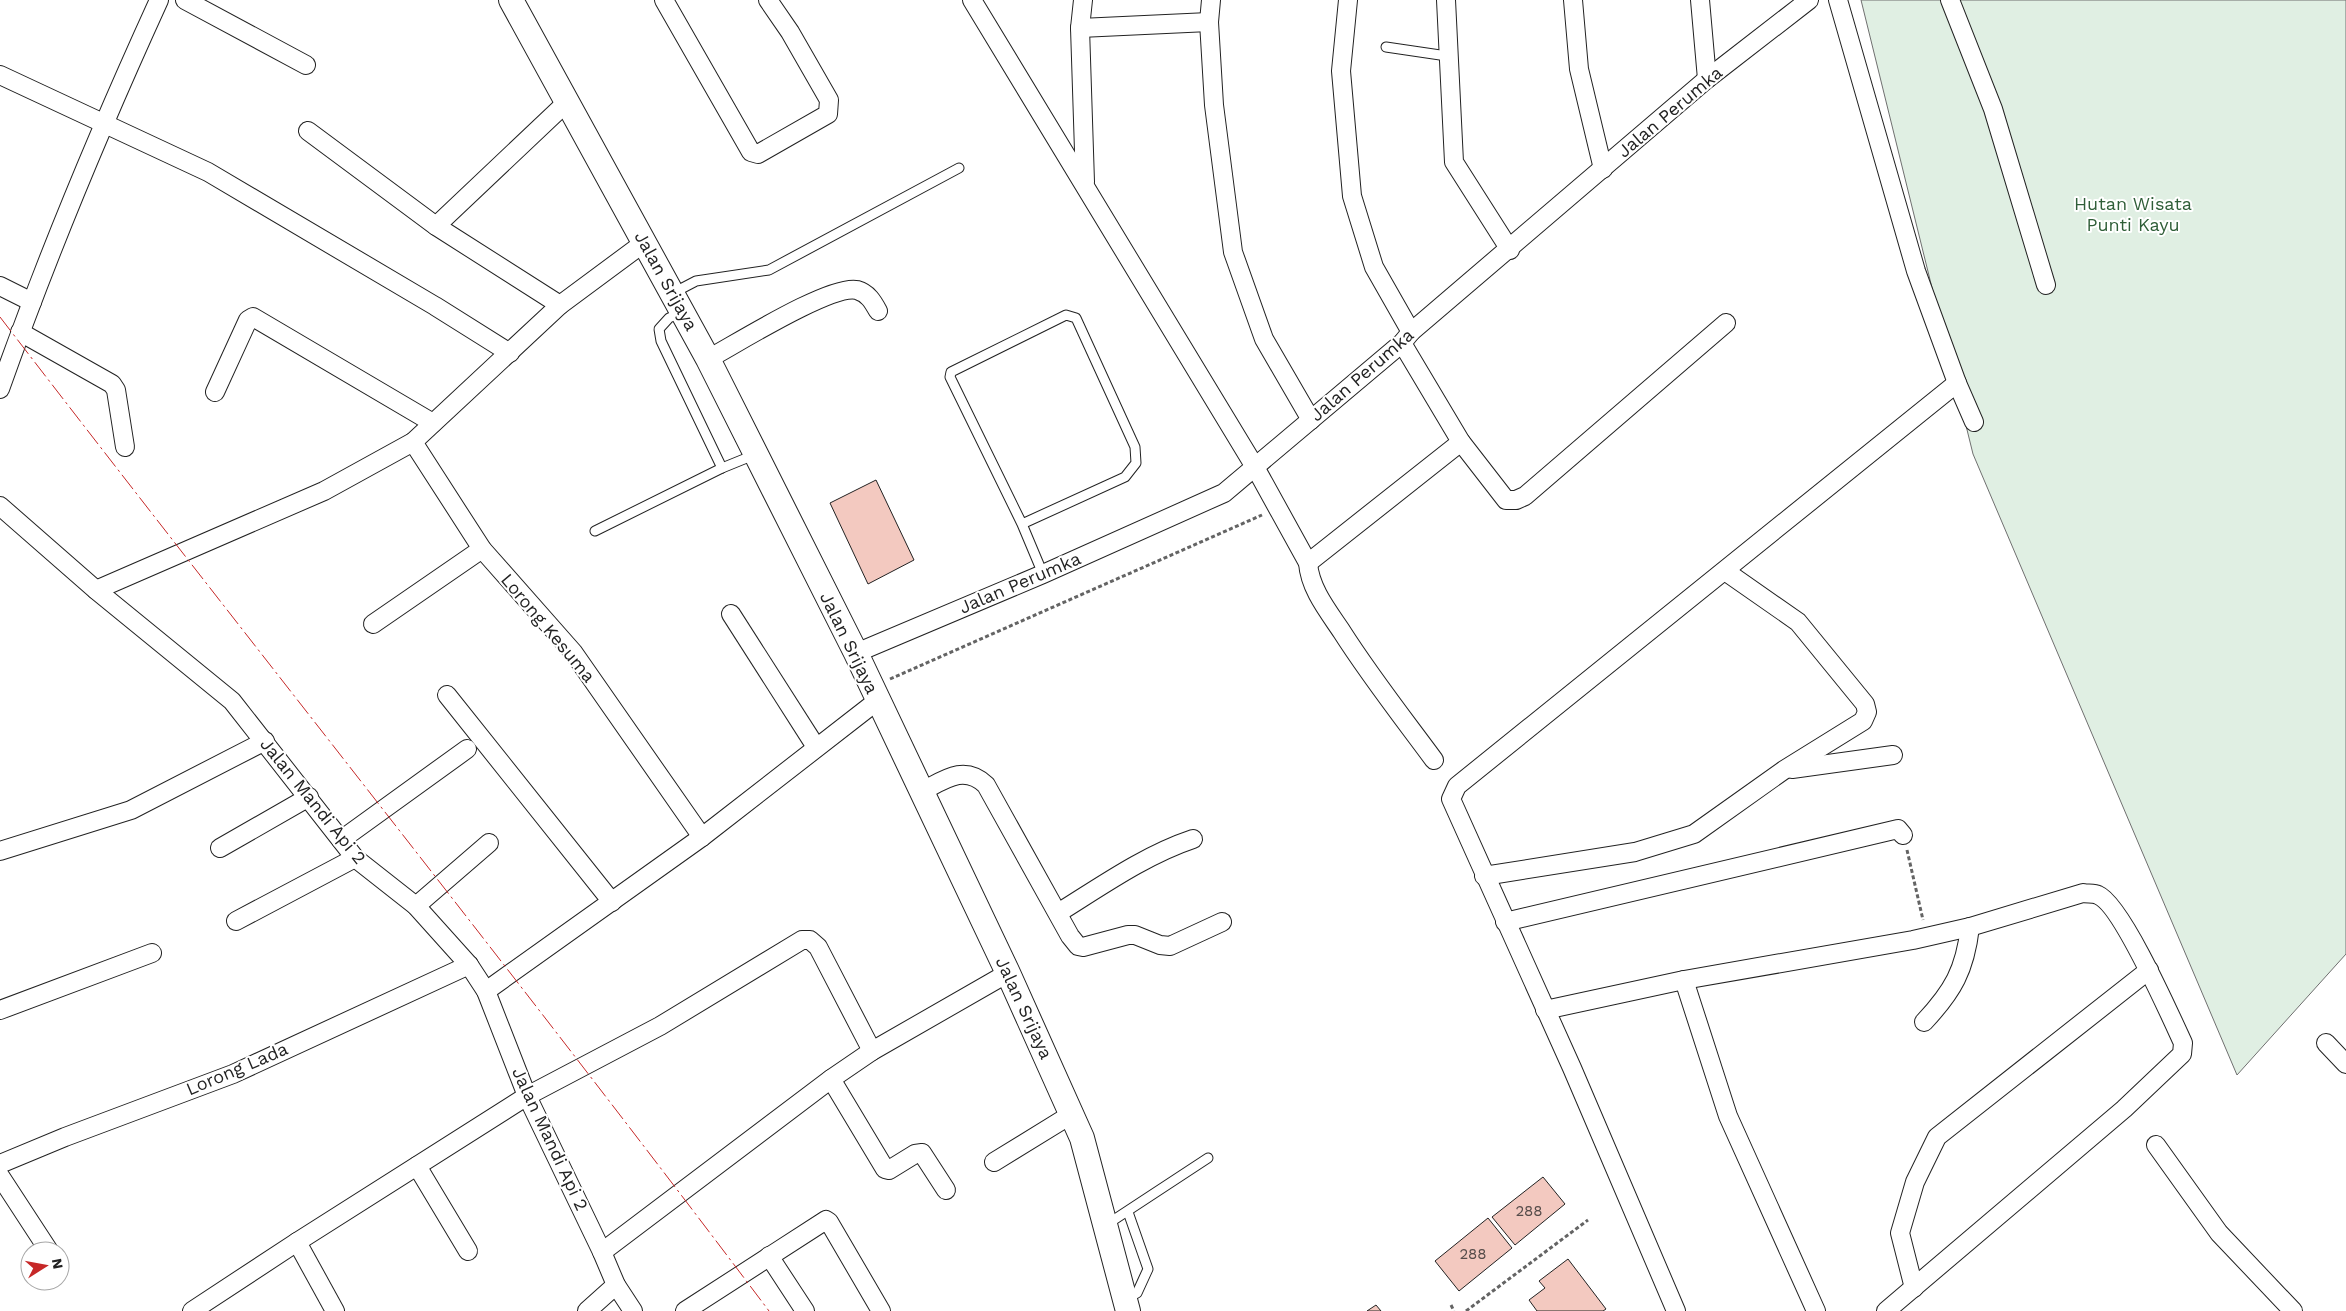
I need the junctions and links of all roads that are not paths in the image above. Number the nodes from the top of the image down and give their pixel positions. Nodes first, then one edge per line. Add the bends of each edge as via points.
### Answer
1 (159, 0) edge
2 (185, 0) edge
3 (511, 0) edge
4 (664, 0) edge
5 (768, 0) edge
6 (972, 0) edge
7 (1083, 0) edge
8 (1211, 0) edge
9 (1348, 0) edge
10 (1446, 0) edge
11 (1573, 0) edge
12 (1700, 0) edge
13 (1809, 0) edge
14 (1838, 0) edge
15 (1950, 0) edge
16 (1209, 22) junction
17 (1080, 28) junction
18 (1386, 47) dead end
19 (1447, 56) junction
20 (306, 65) dead end
21 (0, 75) edge
22 (1707, 79) junction
23 (567, 102) junction
24 (102, 123) junction
25 (308, 131) dead end
26 (959, 168) dead end
27 (1603, 169) junction
28 (1085, 183) junction
29 (436, 226) junction
30 (644, 242) junction
31 (1510, 250) junction
32 (2046, 285) dead end
33 (0, 286) edge
34 (32, 302) junction
35 (678, 303) junction
36 (560, 305) junction
37 (878, 311) dead end
38 (1726, 323) dead end
39 (20, 332) junction
40 (1407, 338) junction
41 (510, 353) junction
42 (708, 359) junction
43 (1957, 384) junction
44 (0, 389) edge
45 (214, 392) dead end
46 (1311, 420) junction
47 (1974, 422) dead end
48 (433, 424) junction
49 (413, 442) junction
50 (1461, 442) junction
51 (125, 447) dead end
52 (756, 454) junction
53 (1255, 467) junction
54 (722, 468) junction
55 (0, 506) edge
56 (1022, 524) junction
57 (595, 531) dead end
58 (482, 549) junction
59 (1308, 563) junction
60 (1725, 571) junction
61 (1043, 574) junction
62 (96, 590) junction
63 (731, 614) dead end
64 (373, 624) dead end
65 (856, 654) junction
66 (874, 694) junction
67 (447, 695) dead end
68 (265, 741) junction
69 (816, 747) junction
70 (467, 749) dead end
71 (1893, 755) dead end
72 (1434, 760) dead end
73 (1784, 770) junction
74 (921, 792) junction
75 (309, 797) junction
76 (1903, 835) road end
77 (702, 838) junction
78 (1193, 839) dead end
79 (341, 840) junction
80 (489, 843) dead end
81 (220, 848) dead end
82 (0, 851) edge
83 (355, 858) junction
84 (1484, 876) junction
85 (612, 902) junction
86 (416, 906) junction
87 (1058, 913) junction
88 (236, 921) dead end
89 (1222, 922) dead end
90 (1505, 922) junction
91 (1970, 927) junction
92 (152, 953) dead end
93 (469, 965) junction
94 (2149, 970) junction
95 (1008, 973) junction
96 (1684, 980) junction
97 (486, 991) junction
98 (0, 1010) edge
99 (1545, 1010) junction
100 (1924, 1022) dead end
101 (2326, 1043) dead end
102 (872, 1051) junction
103 (2346, 1064) edge
104 (831, 1079) junction
105 (527, 1096) junction
106 (1072, 1114) junction
107 (2156, 1145) dead end
108 (1208, 1158) dead end
109 (994, 1162) dead end
110 (0, 1164) edge
111 (417, 1166) junction
112 (0, 1176) edge
113 (946, 1190) dead end
114 (1128, 1212) junction
115 (1105, 1225) junction
116 (42, 1241) edge
117 (297, 1242) junction
118 (468, 1251) dead end
119 (602, 1252) junction
120 (769, 1256) junction
121 (616, 1285) junction
122 (1914, 1288) junction
123 (1126, 1305) edge
124 (192, 1311) edge
125 (335, 1311) edge
126 (587, 1311) edge
127 (634, 1311) edge
128 (685, 1311) edge
129 (805, 1311) edge
130 (881, 1311) edge
131 (1676, 1311) edge
132 (1816, 1311) edge
133 (1886, 1311) edge
134 (2293, 1311) edge

1 - 24 street
2 - 20 street
3 - 23 street, Jalan Srijaya
4 - 5 street via 751,152 758,154 828,114 830,107 790,32
6 - 28 street
7 - 17 street
8 - 16 street
9 - 40 street via 1341,71 1352,196 1374,267
10 - 19 street
11 - 27 street via 1579,69
12 - 22 street
13 - 22 street, Jalan Perumka
14 - 43 street via 1916,271
15 - 32 street via 1993,109
16 - 17 street
16 - 46 street via 1214,105 1233,252 1264,339
17 - 28 street
18 - 19 lane
19 - 31 street via 1454,162
21 - 24 street
22 - 27 street, Jalan Perumka
23 - 29 street
23 - 30 street, Jalan Srijaya
24 - 34 street
24 - 41 street via 208,172
25 - 29 street
26 - 35 lane via 770,270 696,281
27 - 31 street, Jalan Perumka
28 - 53 street
29 - 36 street
30 - 35 street, Jalan Srijaya
30 - 36 street
31 - 40 street, Jalan Perumka
33 - 34 street
34 - 39 street
35 - 42 street, Jalan Srijaya
35 - 54 lane via 659,329 660,340
36 - 41 street
37 - 42 street via 869,296 858,290 833,293
38 - 50 street via 1525,496 1506,500
39 - 44 street
39 - 51 street via 112,384 116,390
40 - 46 street, Jalan Perumka
40 - 50 street
41 - 48 street
42 - 52 street, Jalan Srijaya
43 - 47 street
43 - 60 street
45 - 48 street via 248,320 253,317
46 - 53 street, Jalan Perumka
48 - 49 street
49 - 58 street, Lorong Kesuma
49 - 62 street via 324,491
50 - 59 street
52 - 54 lane
52 - 65 street, Jalan Srijaya
53 - 59 street
53 - 61 street, Jalan Perumka via 1224,493
54 - 57 lane
55 - 62 street, Jalan Mandi Api 2
56 - 56 lane via 951,383 951,372 1071,315 1076,318 1135,447 1136,463 1125,477
56 - 61 lane
58 - 64 street
58 - 77 street, Lorong Kesuma via 573,652
59 - 72 street via 1318,595 1355,653
60 - 73 street via 1798,622 1865,704 1867,712 1863,721
60 - 84 street via 1458,786 1451,799
61 - 65 street, Jalan Perumka
62 - 68 street, Jalan Mandi Api 2 via 232,701
63 - 69 street
65 - 66 street, Jalan Srijaya
66 - 69 street
66 - 74 street, Jalan Srijaya
67 - 85 street
68 - 75 street, Jalan Mandi Api 2
68 - 82 street via 131,810
69 - 77 street
70 - 79 street
71 - 73 street
73 - 84 street via 1694,834 1635,852
74 - 87 street via 966,773 977,777 986,785
74 - 95 street, Jalan Srijaya
75 - 79 street, Jalan Mandi Api 2
75 - 81 street
76 - 90 street via 1898,830
77 - 85 street
78 - 87 street via 1169,848
79 - 83 street, Jalan Mandi Api 2
80 - 86 street
83 - 86 street, Jalan Mandi Api 2
83 - 88 street
84 - 90 street
85 - 97 street
86 - 93 street, Jalan Mandi Api 2
87 - 89 street via 1080,947 1128,935 1170,946
90 - 99 street
91 - 94 street via 2083,893 2098,895 2111,906
91 - 96 street
91 - 100 street via 1958,975 1947,997
92 - 98 street
93 - 97 street, Jalan Mandi Api 2
93 - 110 street, Lorong Lada via 233,1074
94 - 122 street via 1938,1137 1915,1182 1900,1233
94 - 122 street via 2183,1043 2182,1054 2124,1109
95 - 102 street
95 - 106 street, Jalan Srijaya
96 - 99 street
96 - 132 street via 1728,1116
97 - 105 street, Jalan Mandi Api 2
99 - 131 street
101 - 103 street
102 - 104 street
102 - 105 street via 818,947 810,940 802,940 660,1026
104 - 113 street via 886,1169 922,1153
104 - 119 street
105 - 111 street
105 - 119 street, Jalan Mandi Api 2
106 - 109 street
106 - 115 street, Jalan Srijaya via 1082,1138
107 - 134 street via 2219,1232
108 - 114 lane
111 - 117 street
111 - 118 street
112 - 116 street
114 - 115 lane
114 - 123 lane via 1148,1269 1137,1293
115 - 123 street, Jalan Srijaya
117 - 124 street
117 - 125 street
119 - 121 street, Jalan Mandi Api 2
120 - 128 street
120 - 129 street
120 - 130 street via 826,1220
121 - 126 street
121 - 127 street, Jalan Mandi Api 2
122 - 133 street

